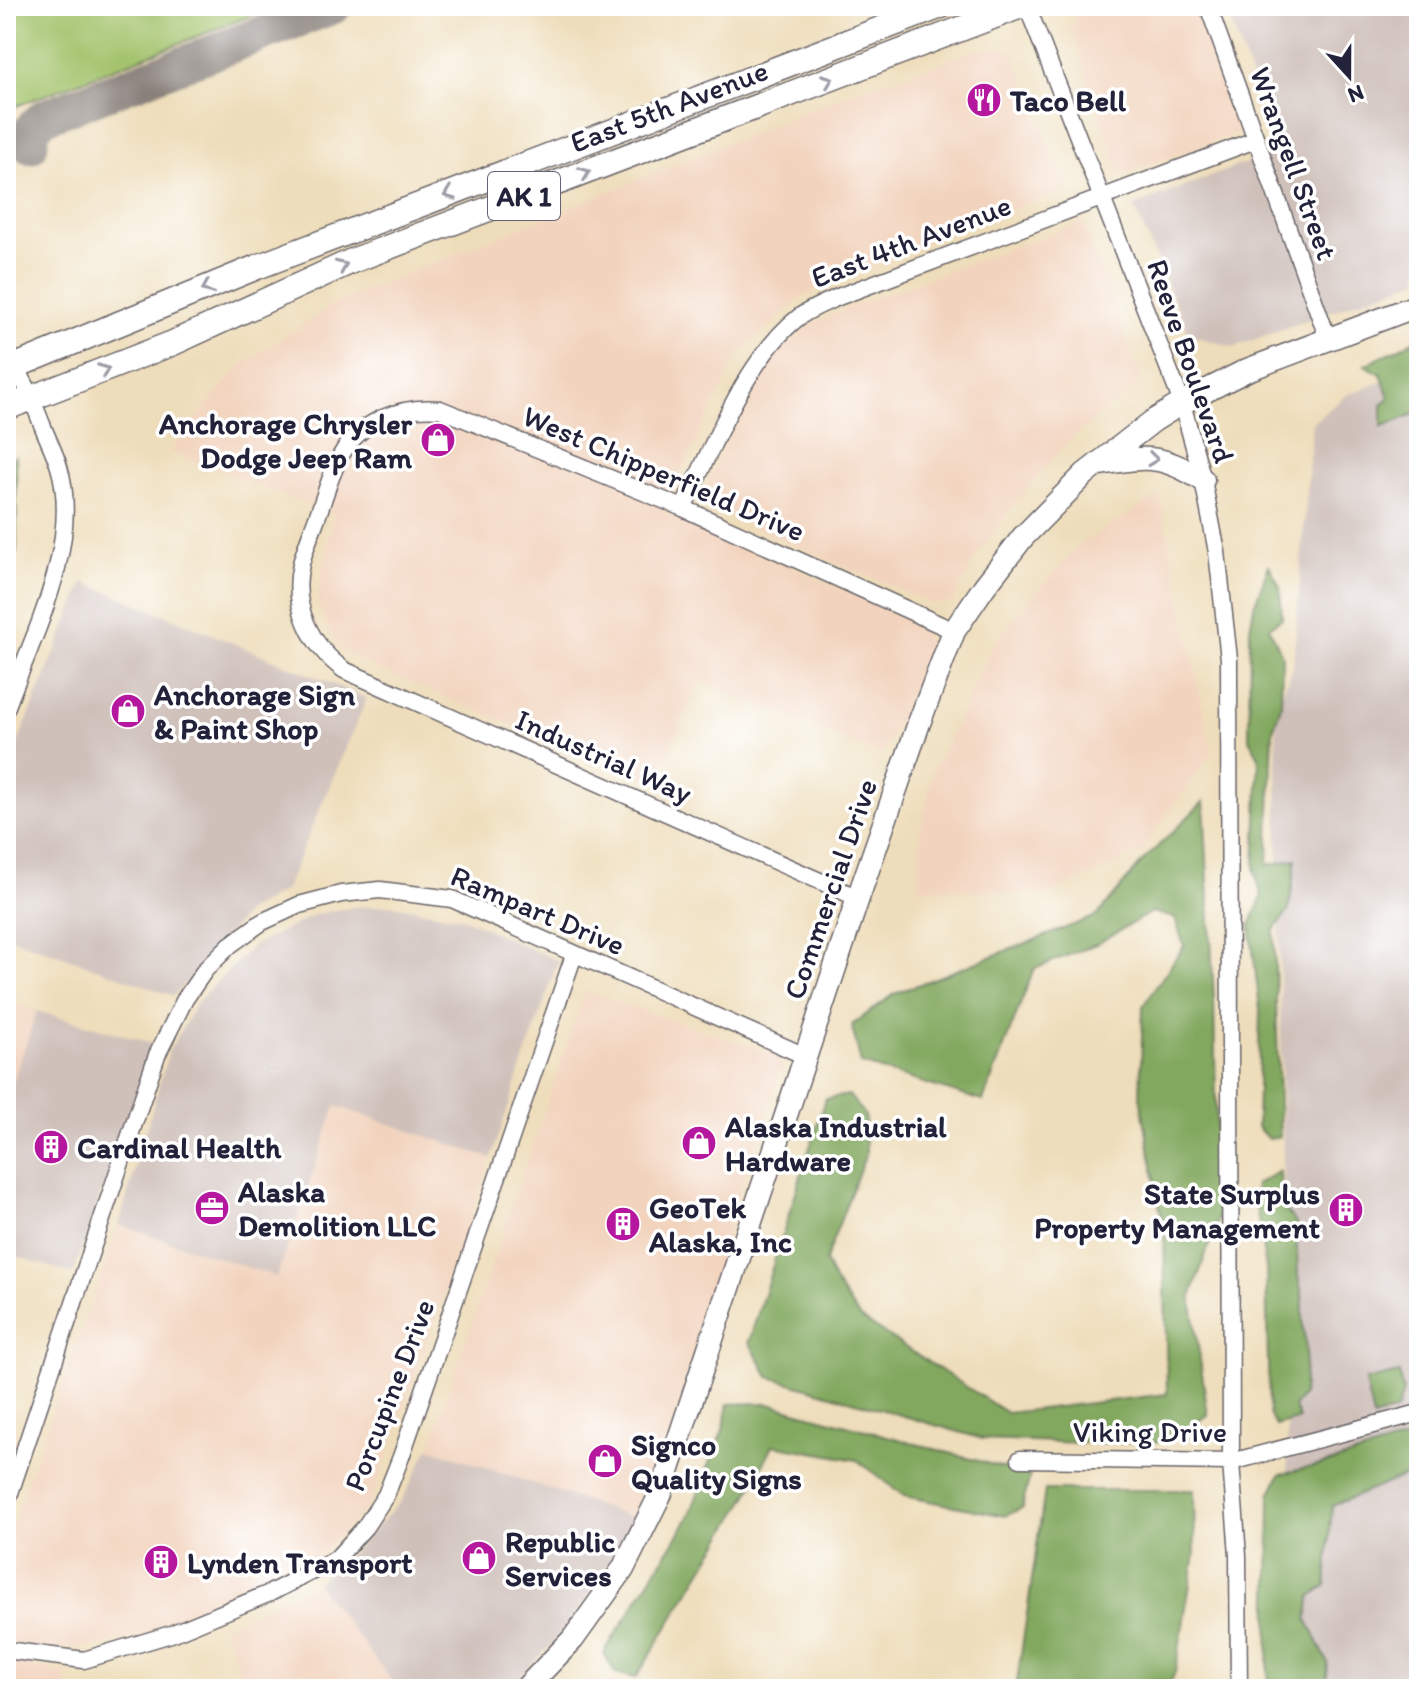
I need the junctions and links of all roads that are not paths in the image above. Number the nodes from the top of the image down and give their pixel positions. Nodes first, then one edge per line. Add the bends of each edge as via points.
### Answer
1 (941, 6) edge
2 (1024, 6) edge
3 (1208, 6) edge
4 (1255, 140) junction
5 (1101, 198) junction
6 (1419, 305) edge
7 (1328, 339) junction
8 (9, 365) edge
9 (32, 399) junction
10 (1182, 403) junction
11 (6, 408) edge
12 (1098, 464) junction
13 (1203, 480) junction
14 (683, 508) junction
15 (954, 631) junction
16 (331, 661) joint
17 (6, 709) edge
18 (858, 898) junction
19 (574, 955) junction
20 (805, 1056) junction
21 (1419, 1413) edge
22 (1020, 1459) dead end
23 (1231, 1462) junction
24 (6, 1505) edge
25 (6, 1650) edge
26 (525, 1689) edge
27 (1239, 1689) edge

1 -> 8 highway, East 5th Avenue / AK 1
2 - 5 street, Reeve Boulevard
9 -> 2 highway, East 5th Avenue / AK 1 via 173,343 352,261
3 - 4 street, Wrangell Street
4 - 5 street, East 4th Avenue
4 - 7 street, Wrangell Street
5 - 10 street, Reeve Boulevard
5 - 14 street, East 4th Avenue via 800,316 746,381
6 - 7 main road, Commercial Drive
7 - 10 main road, Commercial Drive via 1247,370
8 - 9 street
9 - 11 highway, AK 1
9 - 17 street via 59,468 64,540 57,573
10 - 12 main road, Commercial Drive
10 - 13 street, Reeve Boulevard
12 -> 13 main road via 1147,457 1181,466
12 - 15 main road, Commercial Drive via 1023,537
13 - 23 street, Reeve Boulevard via 1229,659
14 - 15 street, West Chipperfield Drive
14 - 16 street, West Chipperfield Drive via 440,409 390,414 352,440 339,458 301,563 304,621
15 - 18 main road, Commercial Drive
16 - 18 street, Industrial Way via 356,677
18 - 20 main road, Commercial Drive
19 - 20 street, Rampart Drive
19 - 24 street, Rampart Drive via 452,899 380,890 299,905 230,945 185,999 152,1067
19 - 25 street, Porcupine Drive via 401,1457 386,1495 365,1527 336,1559 171,1634 84,1660
20 - 26 main road, Commercial Drive via 661,1493 623,1569 573,1639
21 - 23 street, Viking Drive
22 - 23 street, Viking Drive
23 - 27 street, Reeve Boulevard

